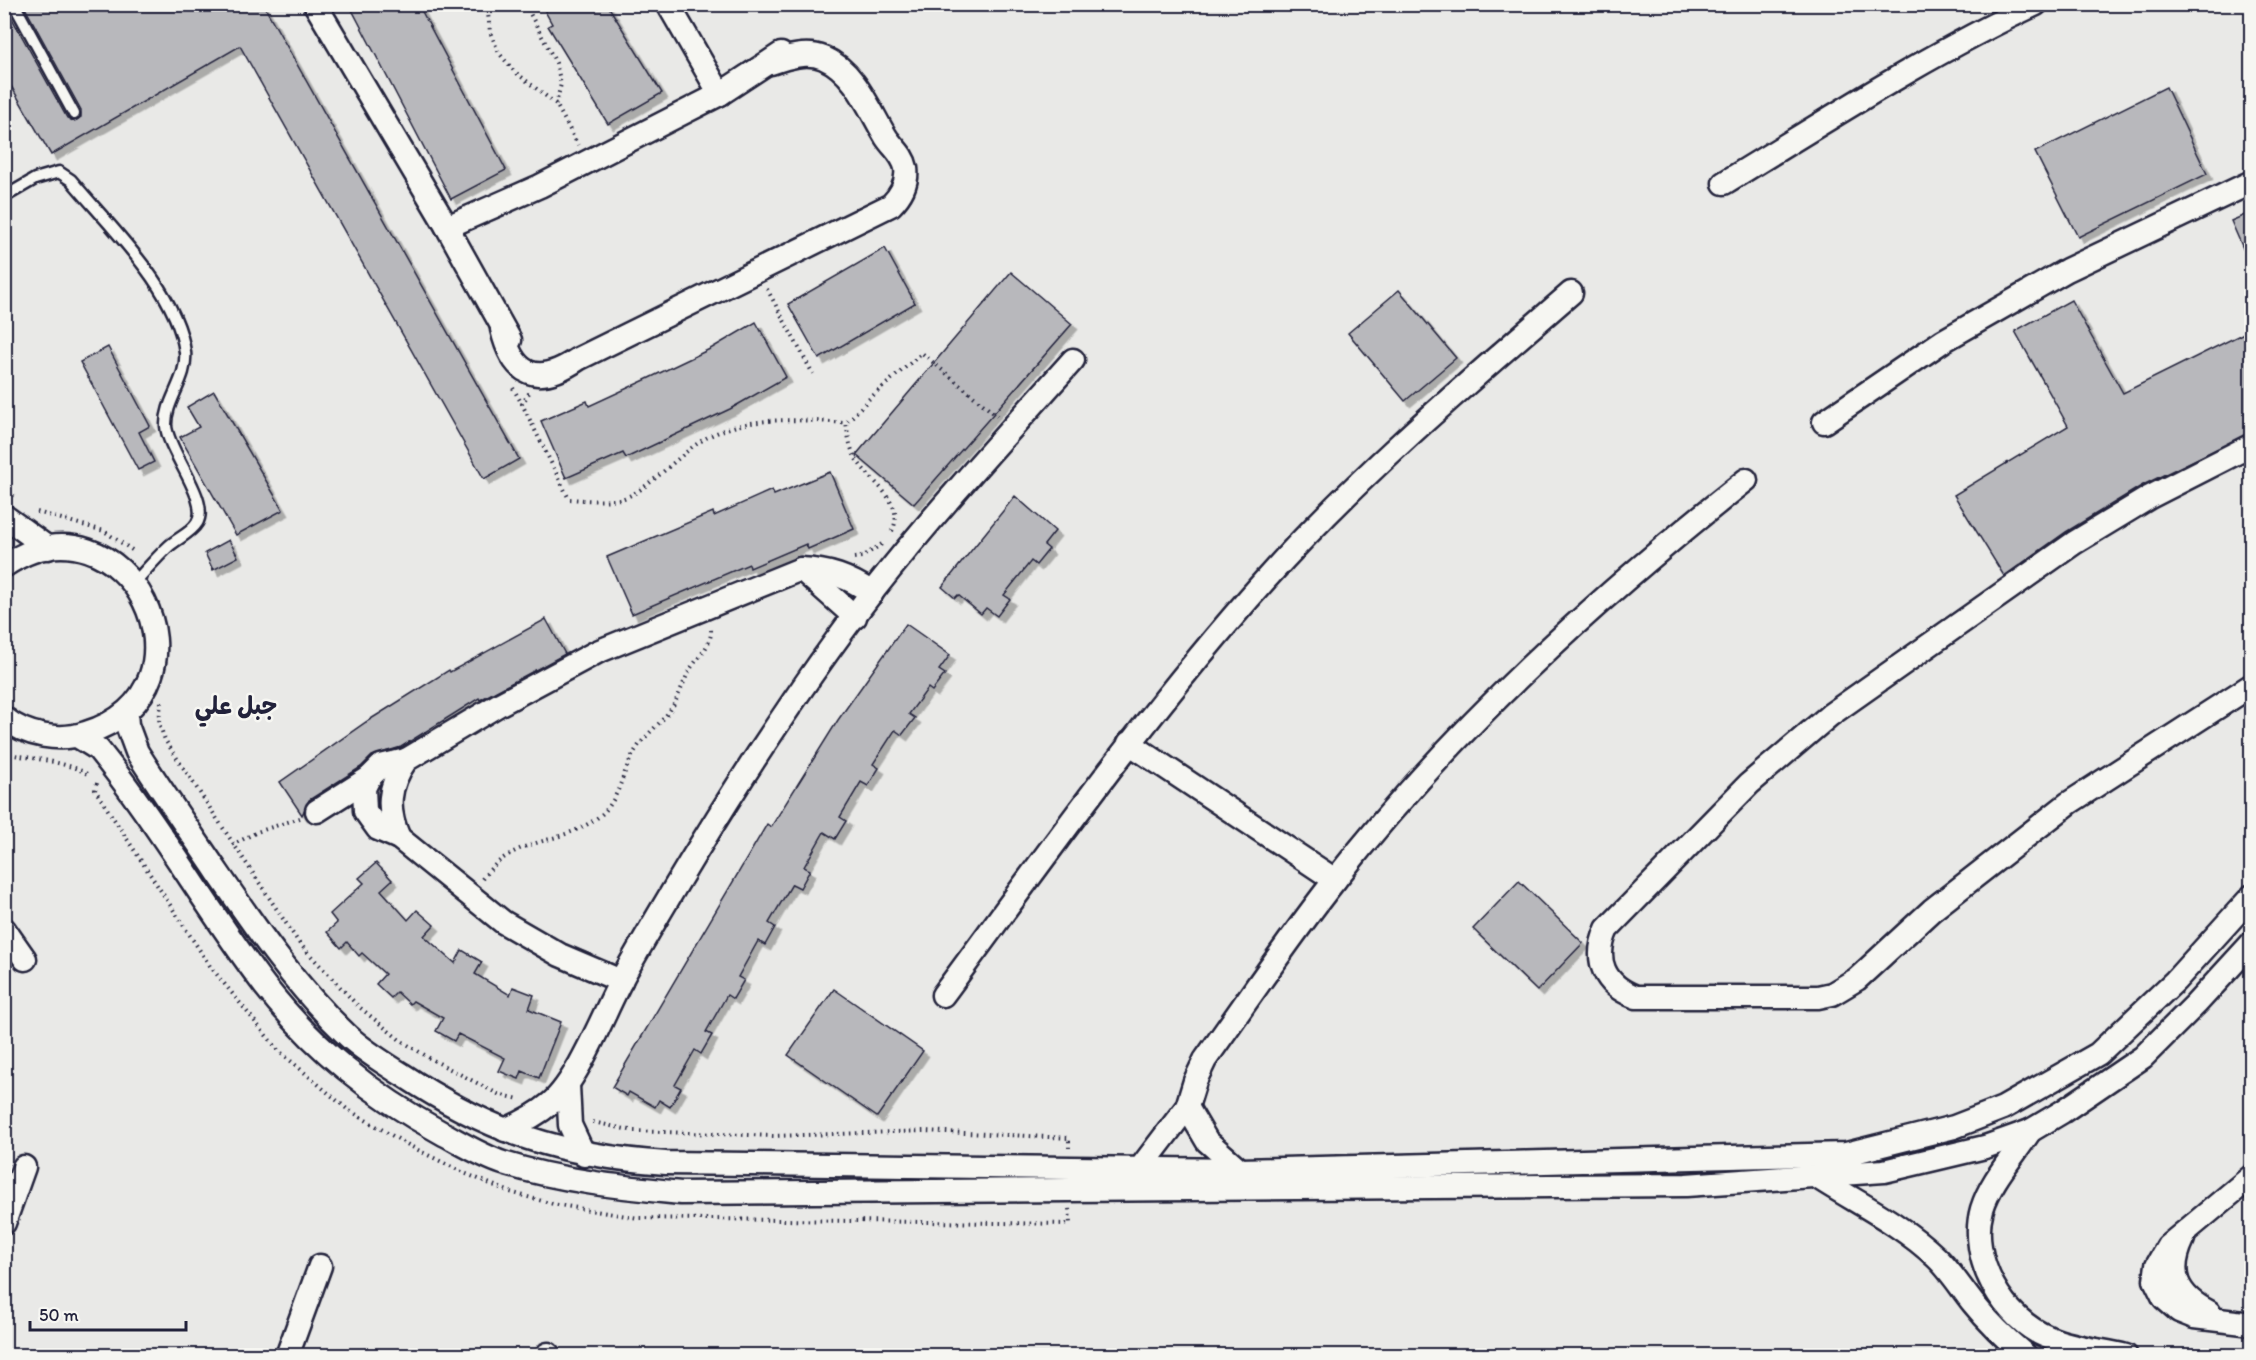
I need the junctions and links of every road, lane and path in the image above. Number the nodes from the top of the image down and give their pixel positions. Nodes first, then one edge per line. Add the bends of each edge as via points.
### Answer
1 (14, 4) edge
2 (487, 4) edge
3 (525, 4) edge
4 (668, 4) edge
5 (2036, 4) edge
6 (321, 10) edge
7 (720, 94) junction
8 (556, 104) junction
9 (74, 114) dead end
10 (587, 162) junction
11 (2252, 182) edge
12 (1724, 183) dead end
13 (4, 197) edge
14 (447, 227) junction
15 (758, 273) junction
16 (1570, 293) dead end
17 (1073, 360) dead end
18 (813, 374) dead end
19 (534, 388) dead end
20 (1824, 422) dead end
21 (846, 423) junction
22 (1011, 429) junction
23 (2252, 445) edge
24 (1746, 480) dead end
25 (4, 488) edge
26 (28, 507) dead end
27 (13, 509) edge
28 (888, 536) dead end
29 (885, 542) dead end
30 (48, 548) junction
31 (4, 566) edge
32 (801, 569) junction
33 (142, 575) junction
34 (843, 576) junction
35 (872, 593) junction
36 (709, 606) junction
37 (855, 617) junction
38 (2252, 685) edge
39 (161, 693) dead end
40 (126, 713) junction
41 (6, 721) edge
42 (77, 736) junction
43 (1129, 743) junction
44 (4, 753) edge
45 (406, 760) junction
46 (369, 778) junction
47 (317, 811) joint
48 (399, 838) junction
49 (233, 844) junction
50 (209, 859) junction
51 (1335, 880) junction
52 (472, 895) junction
53 (2252, 896) edge
54 (4, 929) edge
55 (2252, 943) edge
56 (25, 959) dead end
57 (621, 981) junction
58 (943, 995) dead end
59 (560, 1106) junction
60 (1187, 1107) junction
61 (505, 1130) junction
62 (2030, 1131) junction
63 (584, 1155) junction
64 (1069, 1166) junction
65 (24, 1167) dead end
66 (1139, 1170) junction
67 (1240, 1170) junction
68 (2252, 1176) edge
69 (1817, 1177) junction
70 (1068, 1191) junction
71 (4, 1223) edge
72 (320, 1266) dead end
73 (2252, 1324) edge
74 (287, 1356) edge
75 (2026, 1356) edge
76 (2126, 1356) edge

1 - 9 lane
2 - 8 path via 490,32 498,53
3 - 8 path via 556,63 561,84
4 - 7 street
5 - 12 street via 1861,99
6 - 14 street
7 - 10 street
7 - 15 street via 771,63 796,55 815,55 841,68 888,140 892,159 890,180 880,200 856,221
8 - 10 path
10 - 14 street
11 - 20 street via 2067,270 1943,341
13 - 33 lane via 35,179 59,172 71,180 160,285 180,332 184,369 167,413 166,427 200,512 192,529 170,545
14 - 15 street via 501,329 521,352 539,362 558,364 578,359
15 - 18 path
16 - 43 street via 1415,428 1340,501 1207,647
17 - 22 street
19 - 21 path via 522,404 569,499 600,500 629,495 689,449 731,427 789,419
21 - 22 path via 922,353
21 - 28 path via 854,457 880,487 895,513 896,522
22 - 35 street via 928,522
23 - 38 street via 2150,497 2074,543 1830,715 1749,783 1607,928 1599,957 1603,970 1617,988 1636,998 1832,994 1857,979 1932,910 2069,803
24 - 51 street via 1664,545 1509,686 1436,762
25 - 27 path
26 - 33 path via 104,531 141,557
27 - 30 street
29 - 34 path via 854,558
30 - 31 street via 30,552
30 - 33 street via 96,554
32 - 34 street
32 - 36 street
32 - 37 street
33 - 40 street via 156,650 147,684
34 - 35 street
35 - 37 street
36 - 45 street via 597,652
36 - 52 path via 711,633 702,656 669,712 637,748 606,810 573,832 527,844 509,854 484,876
37 - 57 street via 774,728 694,853
39 - 49 path via 159,723 165,740
40 - 42 street via 103,728
40 - 50 street via 137,752
41 - 42 street via 31,733
42 - 70 street via 98,749 121,777 237,948 312,1040 372,1091 500,1162 593,1185 681,1193
43 - 51 street
43 - 58 street
44 - 70 path via 85,772 98,782 95,790 210,966 278,1050 347,1109 410,1146 510,1192 553,1204 638,1218 1070,1224
45 - 46 street via 381,766
45 - 48 street via 390,789 392,822
46 - 47 street
46 - 48 street via 363,800 370,821
47 - 49 path
48 - 52 street
49 - 50 path
49 - 59 path via 299,943 358,1006 400,1040 468,1079 516,1100 539,1090
50 - 61 street via 297,981 349,1037 414,1082
51 - 60 street via 1205,1060
52 - 57 street via 513,928 560,955
53 - 67 street via 2175,981 2098,1054 2003,1108 1954,1127 1846,1154
54 - 56 street
55 - 62 street via 2143,1057
57 - 59 street
59 - 61 street
59 - 63 street
59 - 64 path via 581,1108 595,1124 634,1131 774,1136 925,1131 1069,1138
60 - 66 street
60 - 67 street via 1208,1142
61 - 63 street
62 - 69 street via 1985,1147 1884,1171
62 - 76 street via 1996,1180 1982,1211 1982,1257 1989,1278 2015,1313 2050,1338
63 - 64 street via 666,1163
64 - 66 street
65 - 71 street
66 - 67 street
68 - 73 street via 2187,1232 2175,1265 2180,1287 2196,1305 2227,1321
69 - 70 street via 1686,1185
69 - 75 street via 1916,1239 1937,1258 1987,1320
72 - 74 street

